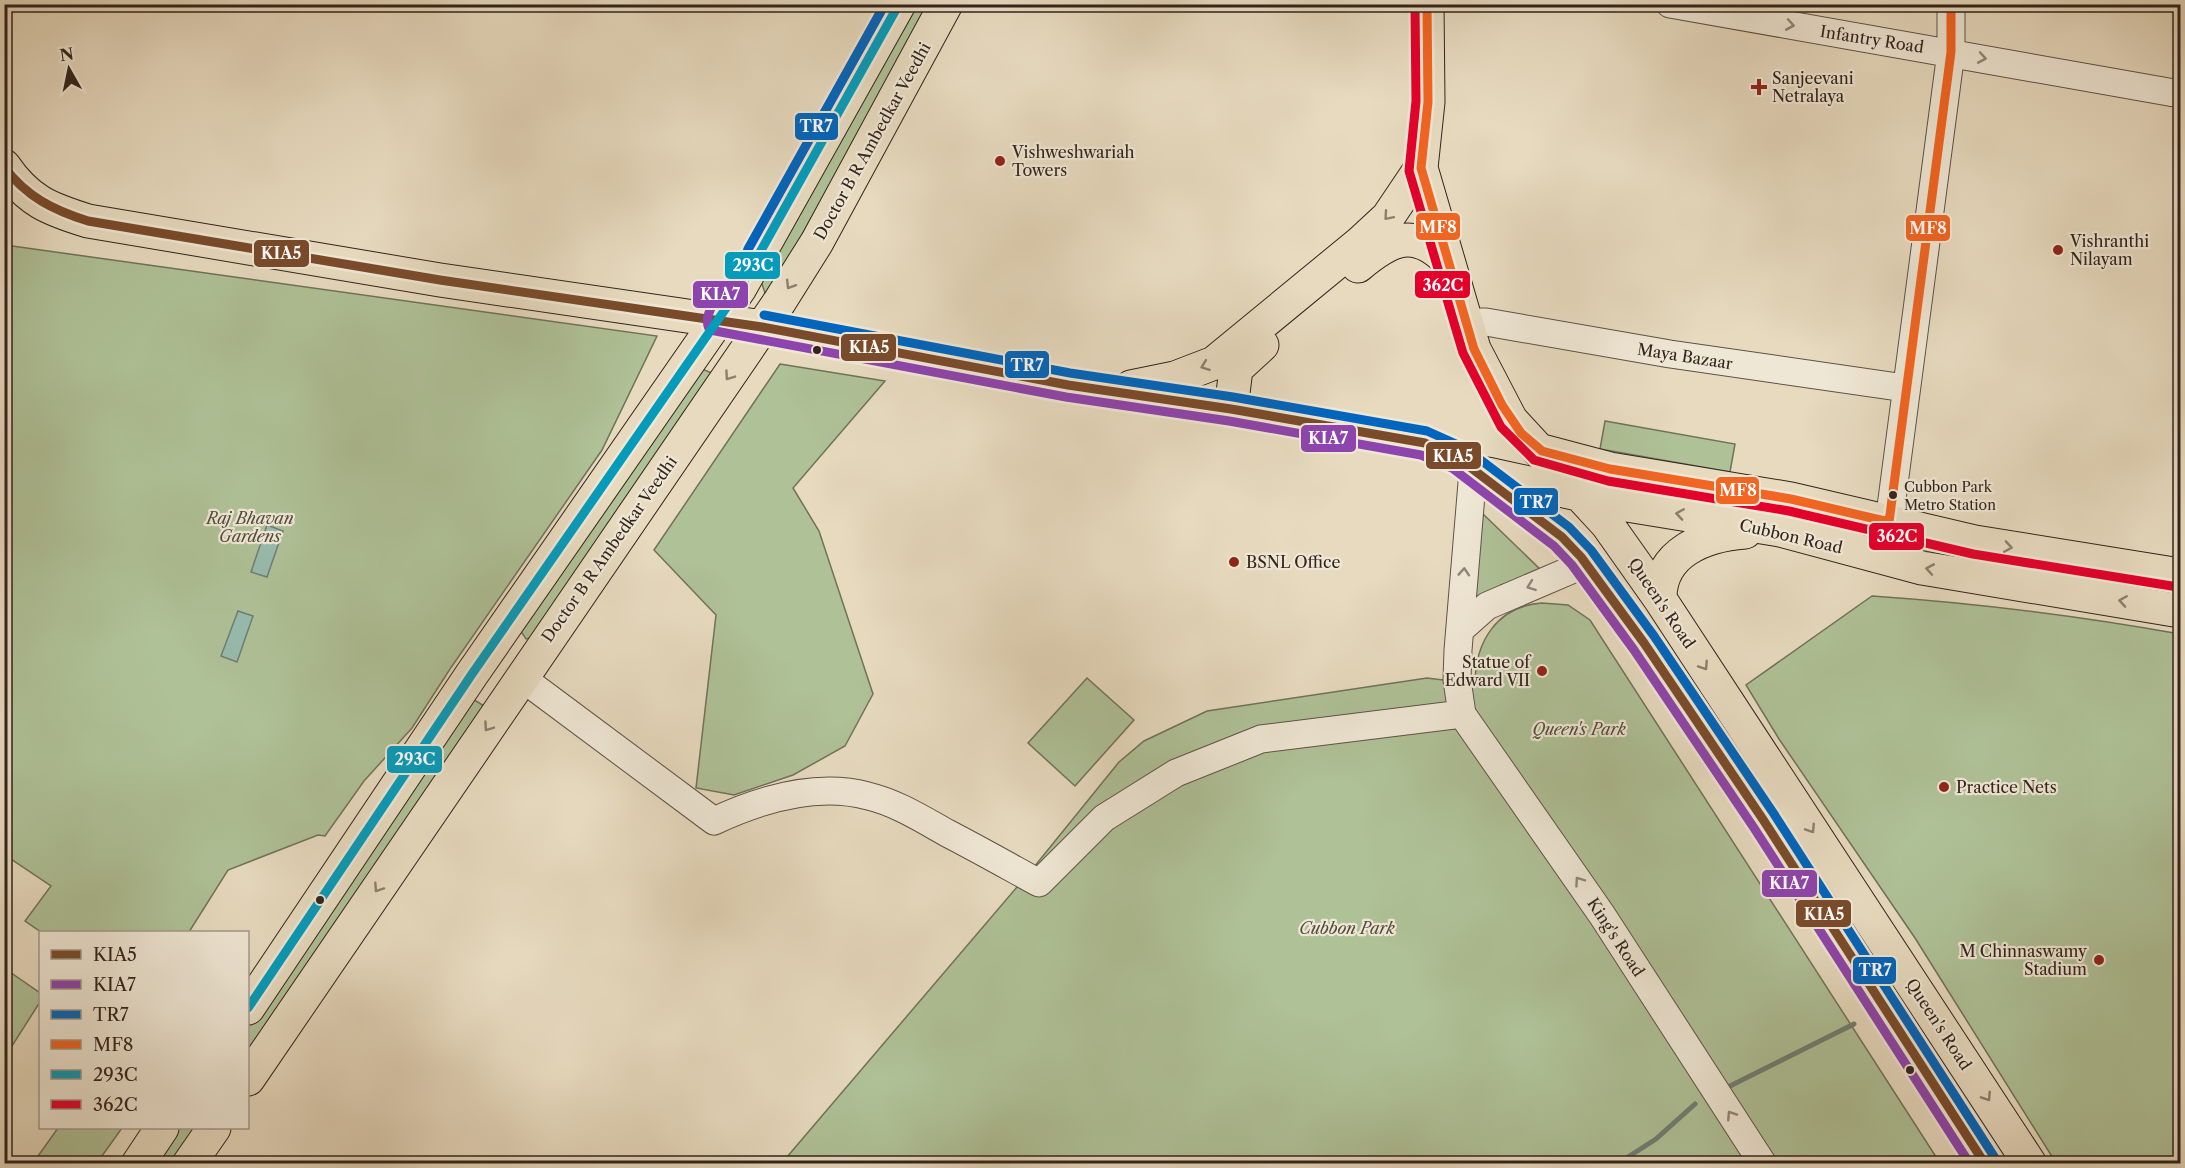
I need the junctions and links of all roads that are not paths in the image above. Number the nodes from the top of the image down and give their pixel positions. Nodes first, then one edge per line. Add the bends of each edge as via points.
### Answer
1 (899, 4) edge
2 (946, 4) edge
3 (1427, 4) edge
4 (1670, 4) edge
5 (1951, 4) edge
6 (1952, 52) junction
7 (2181, 94) edge
8 (4, 166) edge
9 (1421, 168) junction
10 (1447, 260) junction
11 (651, 311) junction
12 (718, 321) junction
13 (1465, 322) junction
14 (762, 327) junction
15 (1905, 388) junction
16 (1110, 391) junction
17 (1232, 409) junction
18 (651, 413) junction
19 (1542, 451) junction
20 (1473, 471) junction
21 (1580, 495) junction
22 (1889, 522) junction
23 (1780, 530) junction
24 (1583, 561) junction
25 (2181, 575) edge
26 (1660, 599) junction
27 (2181, 611) edge
28 (1460, 630) junction
29 (500, 634) junction
30 (472, 674) junction
31 (522, 677) junction
32 (1462, 714) junction
33 (249, 1007) edge
34 (249, 1078) edge
35 (161, 1129) edge
36 (213, 1129) edge
37 (138, 1164) edge
38 (189, 1164) edge
39 (1763, 1164) edge
40 (1985, 1164) edge
41 (2030, 1164) edge

1 - 12 main road
2 -> 14 main road, Doctor B R Ambedkar Veedhi via 817,242
3 - 9 main road, Queen's Road via 1428,102
4 -> 6 street, Infantry Road
5 - 6 street
6 -> 7 street, Infantry Road
6 - 15 street
8 - 11 main road, Cubbon Road via 18,185 46,207 88,221
9 - 10 main road, Queen's Road
9 -> 16 main road via 1388,217 1214,363 1175,378
10 - 13 main road, Queen's Road
10 - 17 main road via 1432,244 1412,238 1371,255 1241,363 1233,376
11 - 12 main road, Cubbon Road
11 - 18 main road via 674,345 652,384
12 - 14 main road, Cubbon Road
12 - 18 main road
13 - 15 street, Maya Bazaar via 1497,323 1670,354
13 - 19 main road, Queen's Road via 1480,363 1511,420
14 - 16 main road, Cubbon Road
14 -> 31 main road, Doctor B R Ambedkar Veedhi
15 - 22 street
16 - 17 main road, Cubbon Road
17 - 20 main road, Cubbon Road via 1425,443 1458,458
18 - 29 main road
19 - 21 main road, Queen's Road
19 - 22 main road, Cubbon Road via 1610,469 1791,499
20 - 21 main road, Cubbon Road
20 - 24 main road, Cubbon Road via 1562,537
28 -> 20 street
23 -> 21 main road, Cubbon Road
21 - 26 main road, Queen's Road via 1607,524
22 -> 25 main road, Cubbon Road via 1975,542
23 - 26 main road via 1724,534 1693,546 1666,569
27 -> 23 main road, Cubbon Road via 1922,568
24 -> 28 street via 1487,606
24 - 40 main road via 1644,643 1764,821
26 -> 41 main road, Queen's Road
28 - 32 street via 1457,680
29 - 30 main road
29 - 31 main road
30 - 31 main road
30 - 33 main road
31 - 32 street via 714,821 753,803 787,795 832,792 867,796 904,809 1039,883 1104,818 1176,773 1261,739
31 -> 34 main road, Doctor B R Ambedkar Veedhi
39 -> 32 street, King's Road via 1602,915
35 - 37 main road
36 - 38 main road

